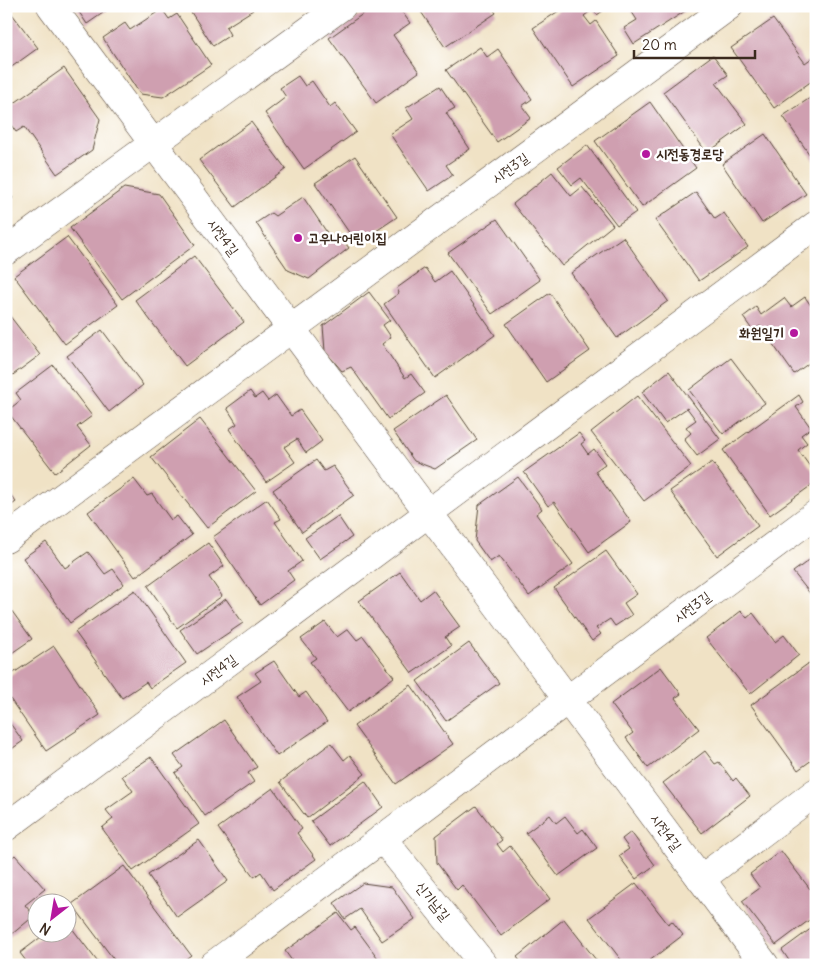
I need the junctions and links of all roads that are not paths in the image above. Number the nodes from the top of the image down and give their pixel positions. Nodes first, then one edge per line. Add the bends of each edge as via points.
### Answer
1 (51, 6) edge
2 (342, 6) edge
3 (729, 6) edge
4 (153, 144) junction
5 (816, 225) edge
6 (6, 251) edge
7 (292, 329) junction
8 (429, 514) junction
9 (816, 514) edge
10 (6, 539) edge
11 (568, 700) junction
12 (816, 792) edge
13 (6, 827) edge
14 (382, 838) junction
15 (701, 879) junction
16 (213, 965) edge
17 (484, 965) edge
18 (765, 965) edge

1 - 4 street, 시전4길
2 - 4 street
3 - 7 street, 시전3길
4 - 6 street
4 - 7 street, 시전4길
5 - 8 street
7 - 8 street, 시전4길
7 - 10 street
8 - 11 street, 시전4길
8 - 13 street, 시전4길
9 - 11 street, 시전3길
11 - 14 street
11 - 15 street, 시전4길
12 - 15 street
14 - 16 street
14 - 17 street, 신기남길
15 - 18 street, 시전4길

